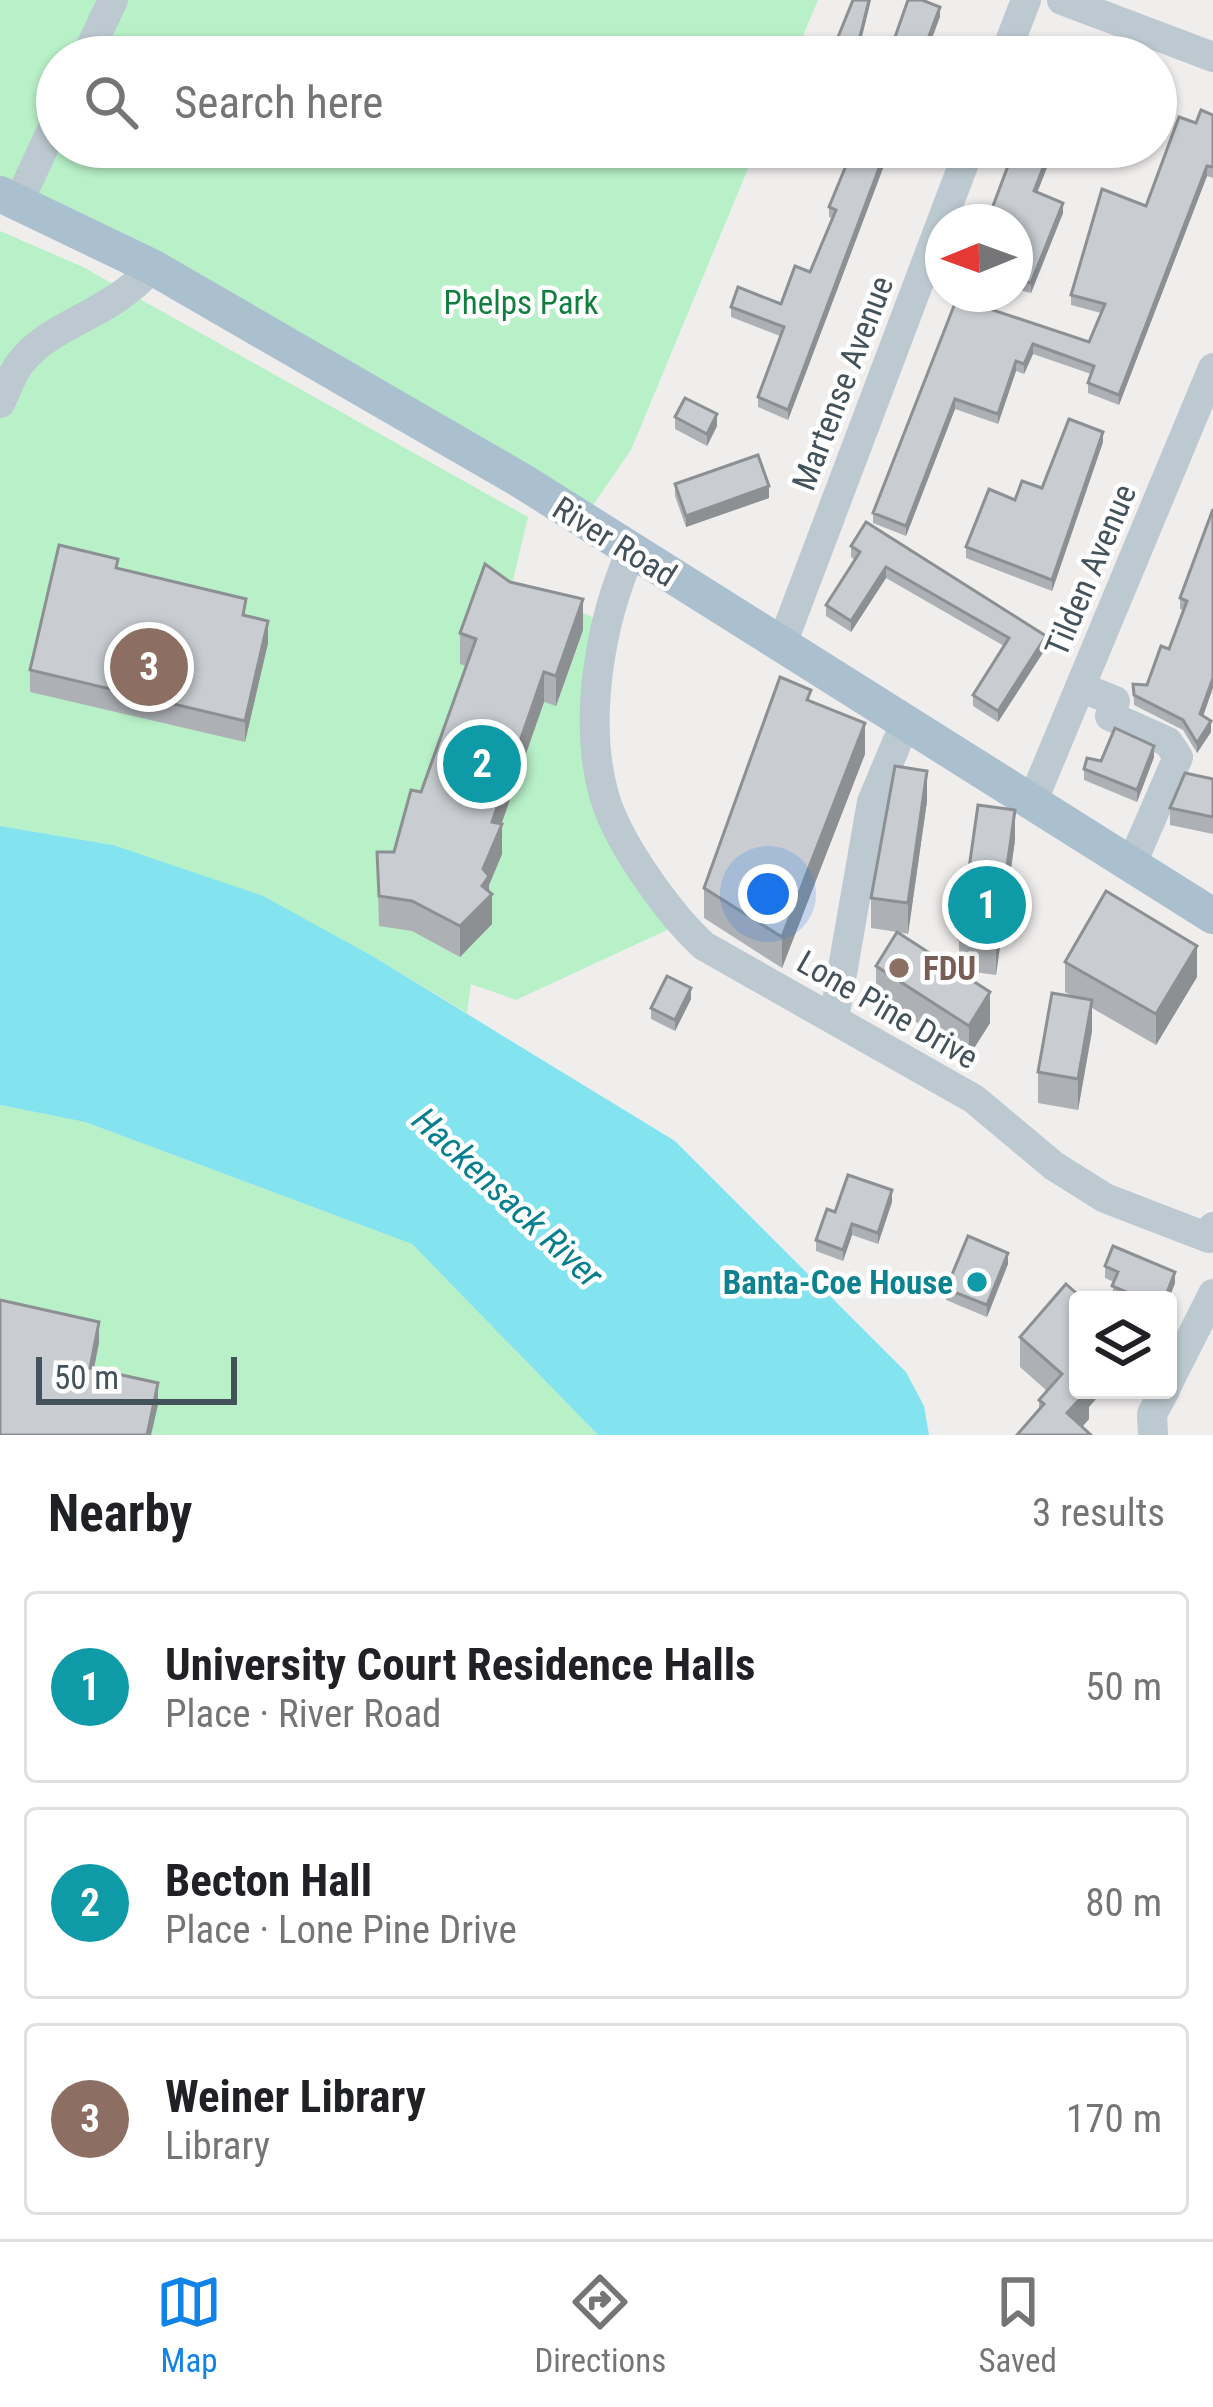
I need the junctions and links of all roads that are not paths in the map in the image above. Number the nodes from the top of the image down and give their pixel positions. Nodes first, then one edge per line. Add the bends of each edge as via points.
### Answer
1 (113, 0) edge
2 (1025, 0) edge
3 (1062, 0) edge
4 (96, 36) edge
5 (1012, 36) edge
6 (1157, 36) edge
7 (1177, 43) edge
8 (1213, 57) edge
9 (36, 154) edge
10 (962, 168) edge
11 (9, 198) edge
12 (152, 267) junction
13 (1213, 368) edge
14 (0, 403) edge
15 (631, 552) junction
16 (782, 644) junction
17 (1080, 687) junction
18 (906, 721) junction
19 (1033, 800) junction
20 (1132, 863) junction
21 (1213, 916) edge
22 (834, 1019) junction
23 (1212, 1240) edge
24 (1213, 1294) edge
25 (1177, 1365) edge
26 (1160, 1399) edge
27 (1153, 1435) edge

1 - 4 street
2 - 5 street
3 - 6 street
7 - 8 street
9 - 11 street
10 - 16 street, Martense Avenue
11 - 12 main road, River Road
12 - 14 street via 110,307 43,341 20,362
12 - 15 main road, River Road
13 - 17 street, Tilden Avenue
15 - 16 main road, River Road
15 - 22 street, Lone Pine Drive via 605,634 596,761 605,800 667,912 704,946
16 - 18 main road, River Road
17 - 19 street, Tilden Avenue
17 - 20 street via 1115,701 1110,716 1168,742 1178,757
18 - 19 main road, River Road
18 - 22 street via 872,802
19 - 20 main road, River Road
20 - 21 main road, River Road
22 - 23 street, Lone Pine Drive via 974,1099 1105,1198
24 - 25 street
26 - 27 street

